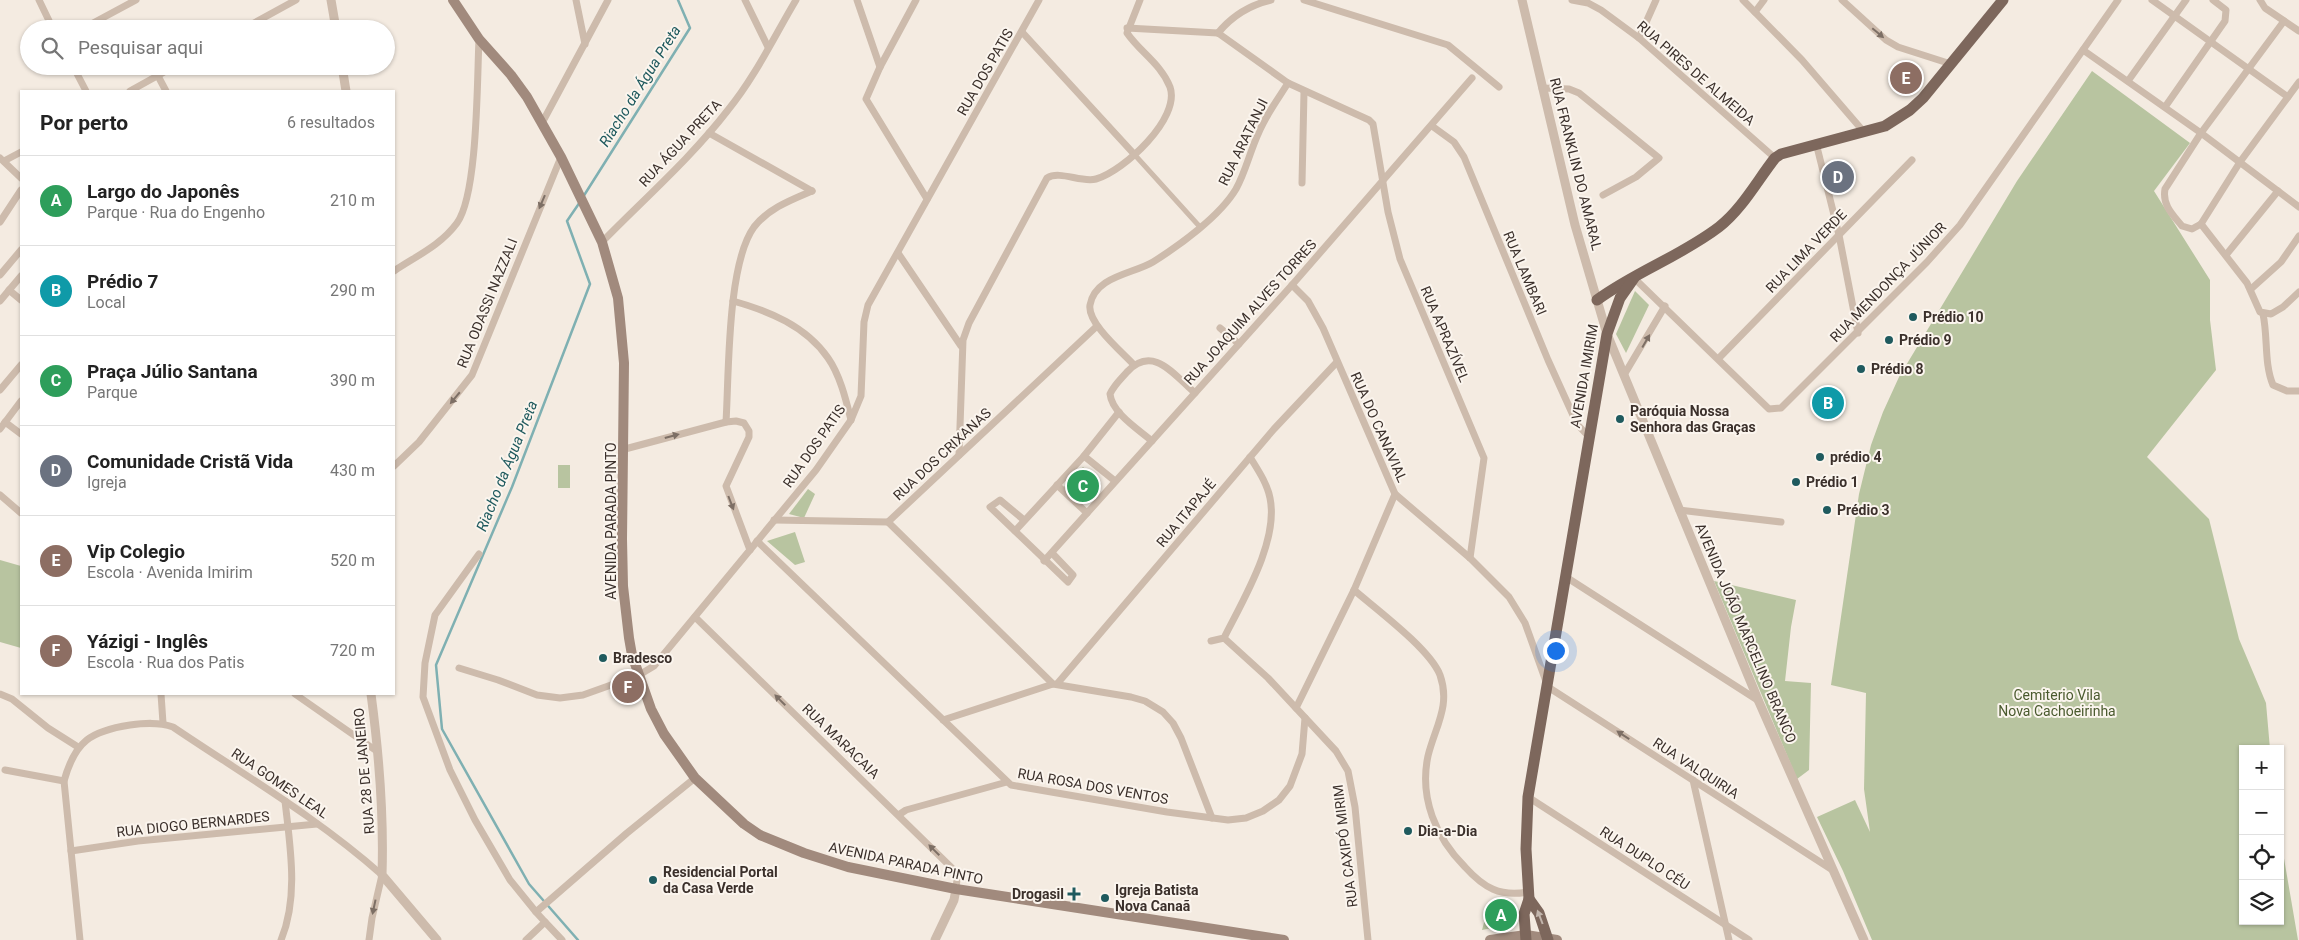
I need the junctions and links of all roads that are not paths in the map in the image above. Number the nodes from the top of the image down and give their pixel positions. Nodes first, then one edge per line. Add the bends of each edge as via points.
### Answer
1 (39, 0) edge
2 (136, 0) edge
3 (296, 0) edge
4 (332, 0) edge
5 (453, 0) edge
6 (576, 0) edge
7 (608, 0) edge
8 (745, 0) edge
9 (796, 0) edge
10 (857, 0) edge
11 (916, 0) edge
12 (1039, 0) edge
13 (1140, 0) edge
14 (1271, 0) edge
15 (1304, 0) edge
16 (1522, 0) edge
17 (1572, 0) edge
18 (1656, 0) edge
19 (1742, 0) edge
20 (1764, 0) edge
21 (1842, 0) edge
22 (2003, 0) edge
23 (2118, 0) edge
24 (2152, 0) edge
25 (2186, 0) edge
26 (2213, 0) edge
27 (2260, 0) edge
28 (1588, 1) edge
29 (1755, 12) junction
30 (2173, 15) junction
31 (49, 20) edge
32 (99, 20) edge
33 (260, 20) edge
34 (335, 20) edge
35 (2284, 21) junction
36 (1127, 28) junction
37 (2299, 31) edge
38 (1022, 32) junction
39 (1218, 33) junction
40 (1639, 38) junction
41 (480, 39) junction
42 (2212, 42) junction
43 (585, 44) junction
44 (768, 47) junction
45 (2083, 50) junction
46 (1951, 64) junction
47 (880, 67) junction
48 (2249, 68) junction
49 (78, 75) edge
50 (343, 75) edge
51 (158, 76) joint
52 (1472, 78) dead end
53 (2128, 81) junction
54 (2299, 82) edge
55 (1288, 83) junction
56 (1499, 88) dead end
57 (1542, 88) junction
58 (85, 90) edge
59 (132, 90) edge
60 (165, 90) edge
61 (346, 90) edge
62 (1304, 92) junction
63 (2288, 97) junction
64 (2165, 107) junction
65 (542, 123) junction
66 (1432, 126) junction
67 (1864, 132) junction
68 (709, 133) junction
69 (2201, 133) junction
70 (1816, 143) junction
71 (20, 152) edge
72 (1134, 154) junction
73 (561, 157) junction
74 (1775, 158) junction
75 (2, 159) edge
76 (1912, 160) dead end
77 (2240, 162) junction
78 (20, 177) edge
79 (1383, 181) junction
80 (1302, 183) dead end
81 (2278, 191) junction
82 (20, 192) edge
83 (1603, 195) dead end
84 (927, 199) junction
85 (2299, 207) edge
86 (0, 222) edge
87 (2201, 224) junction
88 (1200, 227) junction
89 (1839, 235) junction
90 (2299, 236) edge
91 (602, 242) junction
92 (20, 251) edge
93 (898, 253) junction
94 (2226, 255) junction
95 (395, 270) edge
96 (0, 275) edge
97 (20, 277) edge
98 (1634, 278) junction
99 (1292, 285) junction
100 (2251, 289) junction
101 (9, 290) junction
102 (2299, 292) edge
103 (20, 299) edge
104 (1597, 300) junction
105 (0, 301) edge
106 (733, 301) junction
107 (1665, 306) junction
108 (2263, 314) junction
109 (1097, 326) junction
110 (1220, 328) dead end
111 (1858, 333) junction
112 (1607, 334) junction
113 (1238, 344) junction
114 (961, 346) junction
115 (1719, 358) junction
116 (1337, 362) junction
117 (1134, 365) junction
118 (20, 366) edge
119 (1624, 375) junction
120 (0, 390) edge
121 (2299, 391) edge
122 (1195, 393) junction
123 (20, 402) edge
124 (1119, 412) junction
125 (851, 420) junction
126 (5, 422) junction
127 (726, 422) junction
128 (0, 429) edge
129 (20, 433) edge
130 (1588, 437) junction
131 (1152, 441) junction
132 (625, 449) junction
133 (960, 455) junction
134 (1084, 456) junction
135 (1250, 457) junction
136 (395, 465) edge
137 (1116, 481) junction
138 (1057, 485) junction
139 (1395, 494) junction
140 (0, 495) edge
141 (1680, 510) junction
142 (20, 512) edge
143 (1087, 513) junction
144 (774, 520) junction
145 (1024, 520) junction
146 (888, 522) junction
147 (1780, 522) dead end
148 (1015, 531) junction
149 (758, 540) junction
150 (750, 550) junction
151 (1052, 553) junction
152 (479, 554) dead end
153 (1470, 558) junction
154 (1044, 561) junction
155 (1566, 577) junction
156 (1354, 590) junction
157 (695, 617) junction
158 (1224, 638) junction
159 (1212, 641) dead end
160 (1554, 653) junction
161 (1536, 654) junction
162 (459, 668) dead end
163 (639, 675) junction
164 (1055, 684) junction
165 (1548, 687) junction
166 (0, 694) edge
167 (161, 695) edge
168 (295, 695) edge
169 (371, 695) edge
170 (1759, 702) junction
171 (1296, 708) junction
172 (1305, 718) junction
173 (943, 720) junction
174 (163, 723) junction
175 (78, 747) junction
176 (378, 752) junction
177 (5, 770) dead end
178 (695, 778) junction
179 (64, 780) junction
180 (1693, 780) junction
181 (1007, 782) junction
182 (1528, 797) junction
183 (285, 801) junction
184 (900, 814) junction
185 (1212, 818) junction
186 (317, 824) junction
187 (288, 827) junction
188 (71, 851) junction
189 (1832, 869) junction
190 (382, 875) junction
191 (956, 889) junction
192 (1528, 896) junction
193 (536, 912) junction
194 (545, 922) junction
195 (1726, 926) junction
196 (1526, 938) edge
197 (1551, 939) edge
198 (80, 940) edge
199 (281, 940) edge
200 (369, 940) edge
201 (437, 940) edge
202 (526, 940) edge
203 (562, 940) edge
204 (935, 940) edge
205 (1284, 940) edge
206 (1368, 940) edge
207 (1490, 940) edge
208 (1729, 940) edge
209 (1749, 940) edge
210 (1864, 940) edge

1 - 31 street
2 - 32 street
3 - 33 street
4 - 34 street
5 - 41 main road, AVENIDA PARADA PINTO
6 - 43 street
7 - 43 street
8 - 44 street
9 - 44 street, RUA ÁGUA PRETA
10 - 47 street
11 - 47 street
12 - 38 street, RUA DOS PATIS
13 - 36 street
14 - 39 street via 1227,22
15 - 56 street via 1448,46
16 - 57 street, RUA FRANKLIN DO AMARAL
17 - 28 street, RUA PIRES DE ALMEIDA
18 - 40 street
19 - 29 street
20 - 29 street
21 -> 46 street via 1886,40
22 - 46 main road, AVENIDA IMIRIM
23 - 45 street, RUA MENDONÇA JÚNIOR
24 - 30 street
25 - 30 street
26 - 42 street via 2226,10 2227,15
27 - 35 street via 2265,8
28 - 40 street, RUA PIRES DE ALMEIDA
29 - 67 street via 1802,60
30 - 42 street
30 - 53 street
35 - 37 street
35 - 48 street
36 - 39 street
36 - 72 street via 1127,35 1164,75 1172,99 1165,119
38 - 72 street
38 - 84 street, RUA DOS PATIS
39 - 55 street
40 - 74 street, RUA PIRES DE ALMEIDA
41 - 65 main road, AVENIDA PARADA PINTO via 511,75
41 - 95 street via 473,163 464,208 458,222 431,249
42 - 48 street
42 - 64 street
43 - 65 street
44 - 68 street, RUA ÁGUA PRETA via 738,96
45 - 53 street
45 - 111 street, RUA MENDONÇA JÚNIOR via 1960,225
46 - 67 main road, AVENIDA IMIRIM via 1910,110 1888,124
47 - 84 street via 866,99
48 - 63 street
48 - 69 street
49 - 58 street
50 - 61 street
51 - 59 street
51 - 60 street
52 - 66 street, RUA JOAQUIM ALVES TORRES
53 - 64 street
54 - 63 street
55 - 62 street
55 - 88 street, RUA ARATANJI via 1266,117 1234,191
57 - 83 street via 1564,88 1579,93 1659,158 1636,177
57 - 104 street, RUA FRANKLIN DO AMARAL
62 - 79 street, RUA APRAZÍVEL via 1369,120 1375,129
62 - 80 street
63 - 77 street
64 - 69 street
65 - 73 main road, AVENIDA PARADA PINTO
66 - 79 street, RUA JOAQUIM ALVES TORRES
66 - 130 street, RUA LAMBARI via 1454,142 1464,157 1548,360 1577,424
67 - 70 main road, AVENIDA IMIRIM
68 - 91 street, RUA ÁGUA PRETA
68 - 106 street via 812,192 765,215 754,228 738,265
69 - 77 street
69 - 87 street via 2163,196 2182,226 2192,229
70 - 74 main road, AVENIDA IMIRIM
70 - 89 street
71 - 75 street
72 - 88 street
72 - 114 street via 1119,167 1095,179 1056,175 1047,178 968,323
73 - 91 main road, AVENIDA PARADA PINTO
73 -> 136 street, RUA ODASSI NAZZALI via 472,375 419,442
74 - 98 main road, AVENIDA IMIRIM via 1738,208 1720,226
75 - 78 street
76 - 89 street, RUA LIMA VERDE
77 - 81 street
77 - 87 street
79 - 99 street, RUA JOAQUIM ALVES TORRES
79 - 153 street, RUA APRAZÍVEL via 1400,259 1484,458
81 - 85 street
81 - 94 street
82 - 86 street
84 - 93 street, RUA DOS PATIS
87 - 94 street
88 - 109 street, RUA ARATANJI via 1140,270 1110,279 1100,287 1090,306
89 - 111 street
89 - 115 street, RUA LIMA VERDE
90 - 100 street via 2281,262
91 - 132 main road, AVENIDA PARADA PINTO via 622,324
92 - 96 street
93 - 114 street
93 - 125 street, RUA DOS PATIS via 865,314 860,396
94 - 100 street
97 - 101 street
98 - 104 main road
98 - 107 street, RUA MENDONÇA JÚNIOR
98 - 112 main road, AVENIDA IMIRIM via 1620,298
99 - 113 street, RUA JOAQUIM ALVES TORRES
99 - 116 street, RUA DO CANAVIAL via 1317,315
100 - 108 street
101 - 103 street
101 - 105 street
102 - 108 street via 2283,307 2271,314
104 - 112 street, RUA FRANKLIN DO AMARAL
106 - 125 street via 774,315 819,346 836,373
106 - 127 street
107 - 115 street, RUA MENDONÇA JÚNIOR
119 -> 107 street
108 - 121 street via 2273,385 2287,391
109 - 117 street, RUA ARATANJI
109 - 133 street, RUA DOS CRIXANAS
110 - 113 street
111 - 115 street, RUA MENDONÇA JÚNIOR via 1777,410 1769,408
112 - 119 street, AVENIDA JOÃO MARCELINO BRANCO
112 - 130 main road, AVENIDA IMIRIM
113 - 122 street, RUA JOAQUIM ALVES TORRES
114 - 133 street
116 - 135 street, RUA ITAPAJÉ
116 - 139 street, RUA DO CANAVIAL
117 - 122 street via 1151,360 1160,362
117 - 124 street via 1110,394
118 - 120 street
119 - 141 street, AVENIDA JOÃO MARCELINO BRANCO
122 - 131 street, RUA JOAQUIM ALVES TORRES
123 - 126 street
124 - 131 street
124 - 134 street
125 - 144 street, RUA DOS PATIS via 816,470
126 - 128 street
126 - 129 street
132 -> 127 street
127 -> 150 street via 741,421 749,431 746,446 726,486
130 - 155 main road, AVENIDA IMIRIM
131 - 137 street, RUA JOAQUIM ALVES TORRES
132 - 163 main road, AVENIDA PARADA PINTO via 623,586 629,638
133 - 146 street, RUA DOS CRIXANAS
134 - 137 street
134 - 138 street
135 - 158 street via 1270,498 1270,528 1261,560
135 - 164 street, RUA ITAPAJÉ
137 - 143 street, RUA JOAQUIM ALVES TORRES
138 - 143 street
138 - 145 street
139 - 153 street, RUA DO CANAVIAL
139 - 156 street
140 - 142 street
141 - 147 street
141 - 170 street, AVENIDA JOÃO MARCELINO BRANCO
143 - 151 street, RUA JOAQUIM ALVES TORRES
144 - 146 street
144 - 149 street, RUA DOS PATIS
145 - 148 street
145 - 148 street via 1000,500 990,507
146 - 164 street
148 - 154 street
149 - 150 street, RUA DOS PATIS
149 - 173 street, RUA ROSA DOS VENTOS
150 - 157 street, RUA DOS PATIS
151 - 154 street, RUA JOAQUIM ALVES TORRES
151 - 154 street via 1073,575 1068,582
152 - 193 street via 435,615 425,663 423,697 450,770 476,820 510,880
153 - 161 street, RUA DO CANAVIAL via 1509,598 1525,624
155 - 160 main road, AVENIDA IMIRIM
155 - 170 street
156 - 171 street
156 - 192 street via 1410,639 1439,673 1445,700 1428,756 1426,786 1428,805 1445,844 1483,884 1506,894
157 - 163 street, RUA DOS PATIS via 654,666
184 -> 157 street, RUA MARACAIA
158 - 159 street
158 - 171 street, RUA CAXIPÓ MIRIM
160 - 161 street
160 - 165 main road, AVENIDA IMIRIM
161 - 165 street, RUA DO CANAVIAL
162 - 163 street, RUA DOS PATIS via 537,695 560,698 583,695
163 - 178 main road, AVENIDA PARADA PINTO via 658,722
164 - 173 street
164 - 185 street via 1131,697 1163,712 1181,738
180 -> 165 street, RUA VALQUIRIA
165 - 182 main road, AVENIDA IMIRIM
166 - 175 street via 12,699
167 - 174 street
168 - 176 street
169 - 176 street, RUA 28 DE JANEIRO
170 - 189 street, AVENIDA JOÃO MARCELINO BRANCO
171 - 172 street, RUA CAXIPÓ MIRIM
172 - 185 street, RUA ROSA DOS VENTOS via 1297,770 1279,800 1246,818
172 - 206 street, RUA CAXIPÓ MIRIM via 1336,751 1348,771 1355,806
173 - 181 street, RUA ROSA DOS VENTOS
174 - 175 street via 96,732
174 - 183 street, RUA GOMES LEAL
175 - 179 street via 71,757
176 - 190 street, RUA 28 DE JANEIRO via 384,831
177 - 179 street
178 - 191 main road, AVENIDA PARADA PINTO via 760,835 848,867
178 - 193 street
179 - 188 street
180 - 189 street, RUA VALQUIRIA
180 - 195 street
181 - 184 street
181 - 185 street, RUA ROSA DOS VENTOS
182 - 192 main road, AVENIDA IMIRIM
182 - 195 street, RUA DUPLO CÉU
183 - 186 street, RUA GOMES LEAL
183 - 187 street
191 -> 184 street, RUA MARACAIA via 955,871
186 - 187 street, RUA DIOGO BERNARDES
186 - 190 street, RUA GOMES LEAL via 353,849
187 - 188 street, RUA DIOGO BERNARDES via 138,841
187 - 199 street via 292,889
188 - 198 street
189 - 210 street, AVENIDA JOÃO MARCELINO BRANCO
190 -> 200 street
190 - 201 street, RUA GOMES LEAL
191 - 204 street
191 - 205 main road, AVENIDA PARADA PINTO
192 - 196 main road, AVENIDA IMIRIM via 1524,914
197 -> 192 main road, AVENIDA IMIRIM
193 - 194 street
194 - 202 street
194 - 203 street
195 - 208 street
195 - 209 street, RUA DUPLO CÉU
196 - 197 main road
196 - 207 main road

